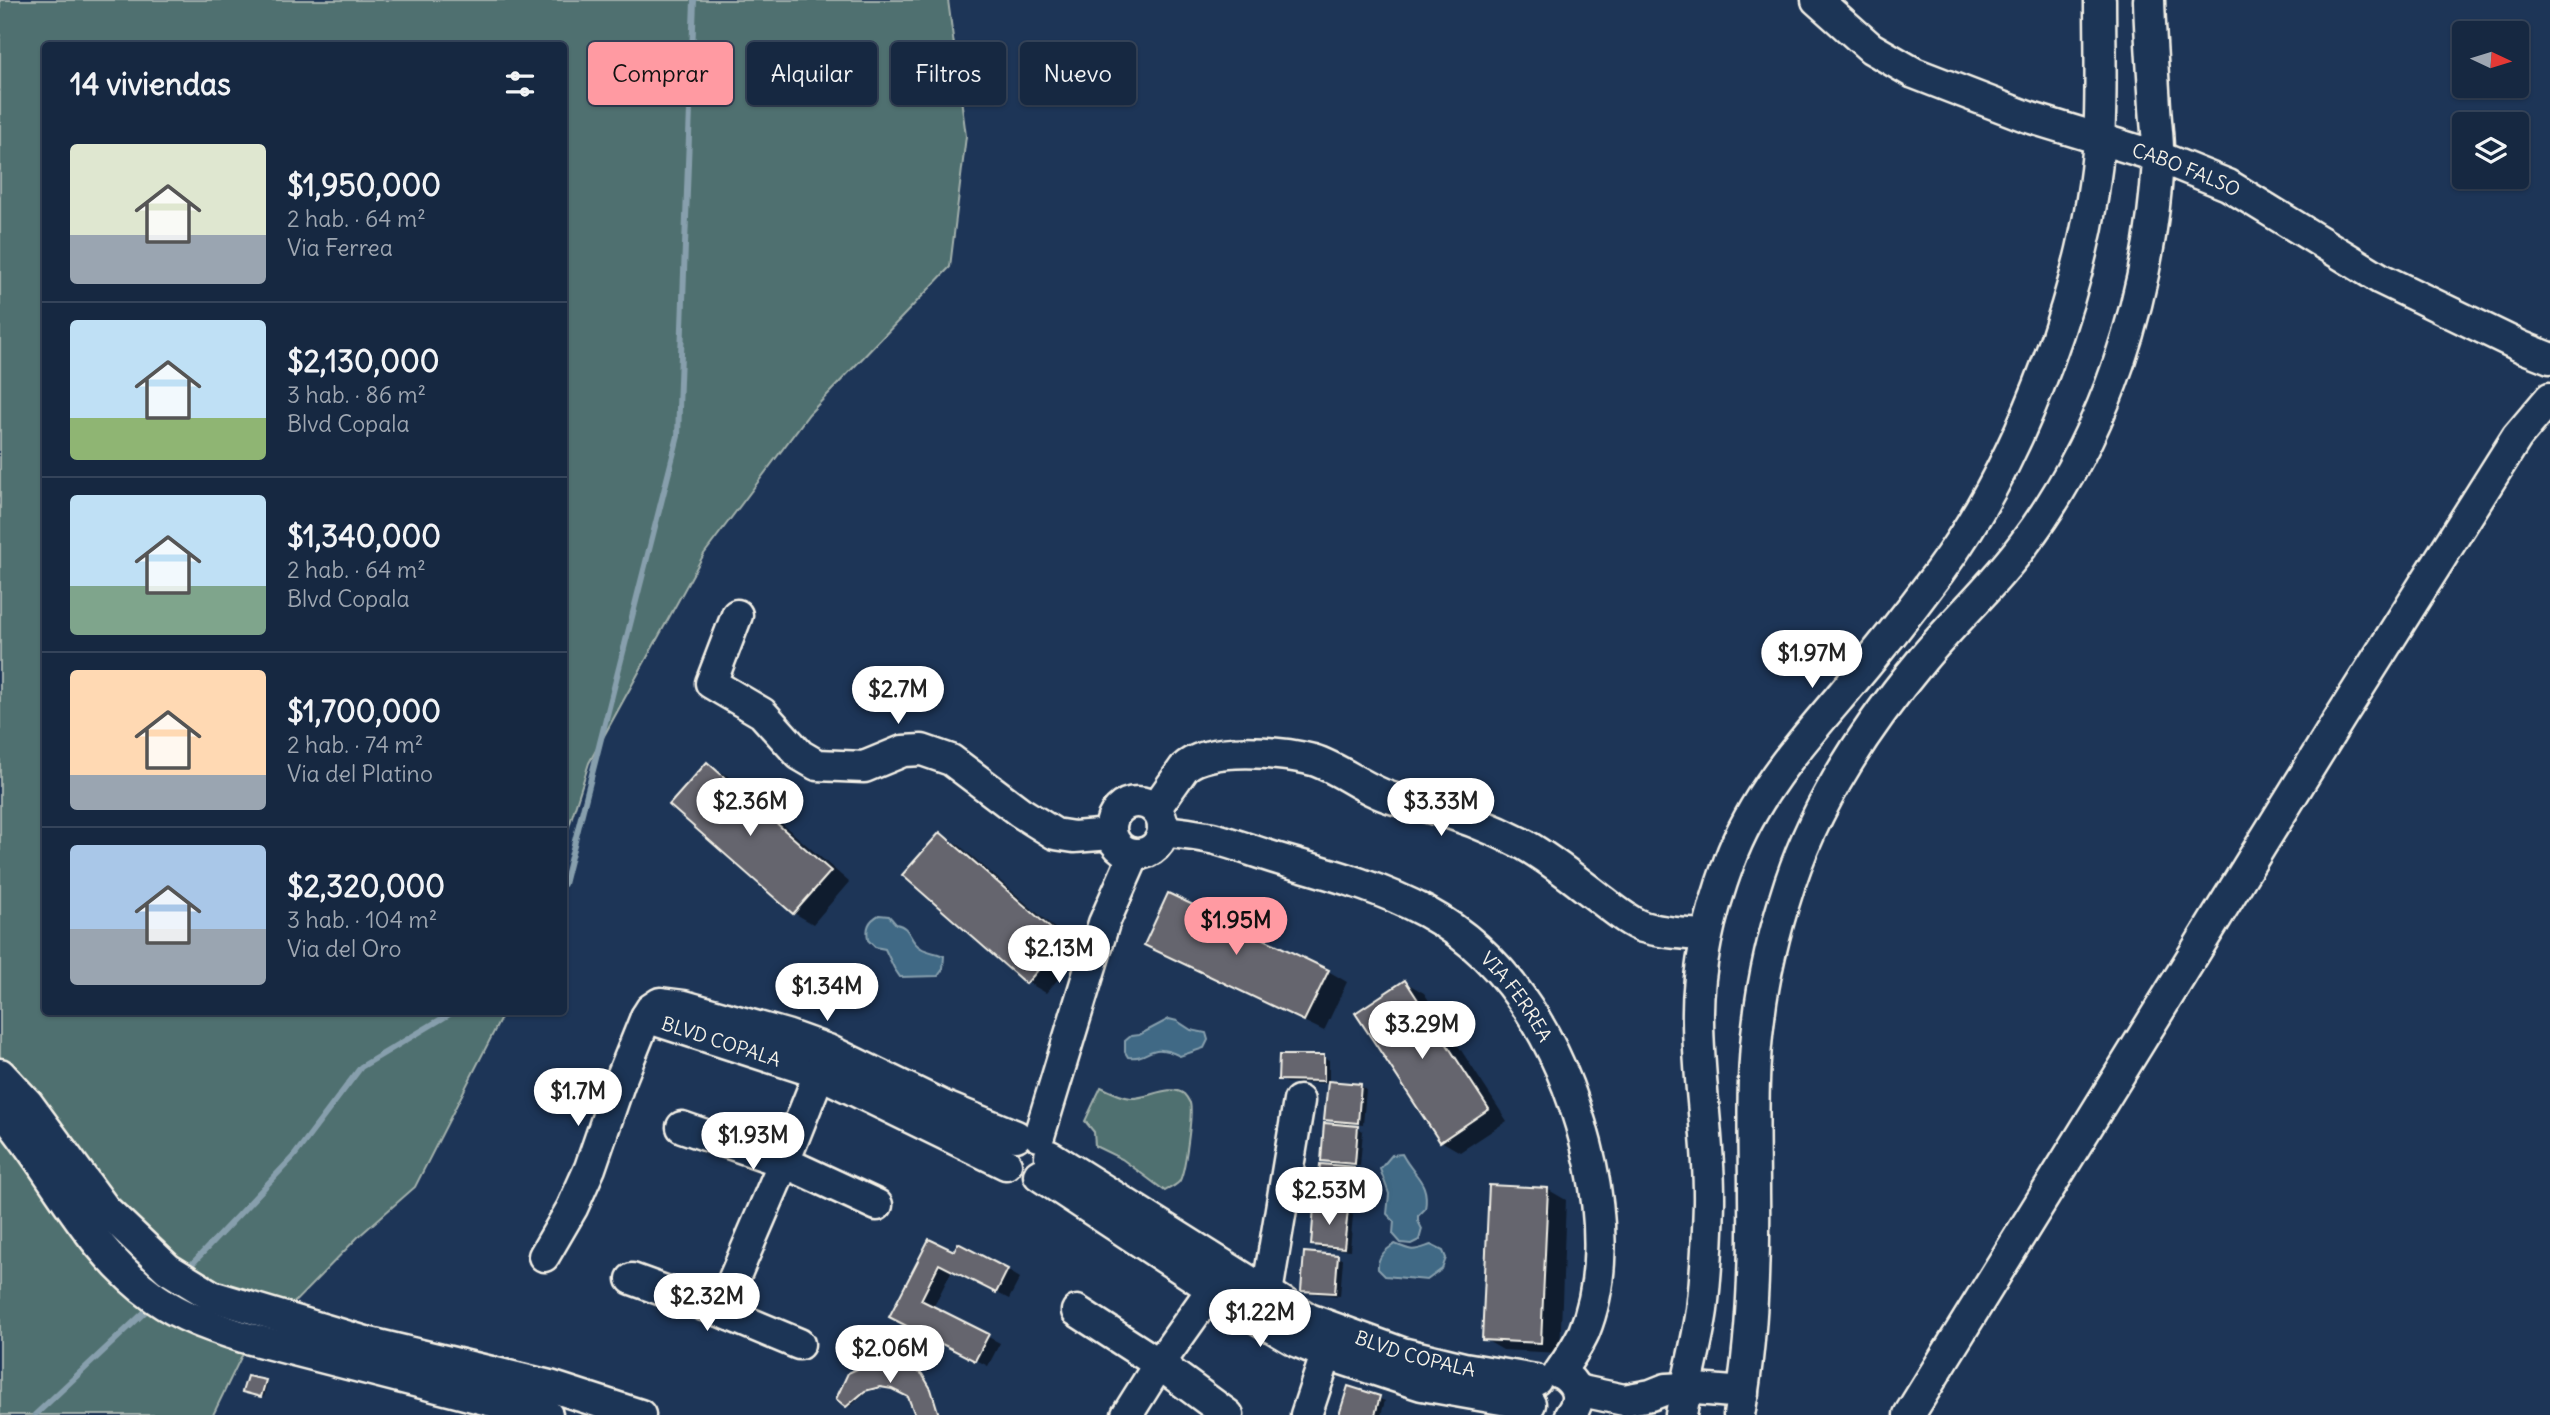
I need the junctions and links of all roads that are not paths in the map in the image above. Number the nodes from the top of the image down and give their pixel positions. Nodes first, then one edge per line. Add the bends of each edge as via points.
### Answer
1 (1818, 0) edge
2 (2099, 0) edge
3 (2148, 0) edge
4 (2099, 138) junction
5 (2159, 157) junction
6 (2550, 358) edge
7 (2550, 398) edge
8 (737, 615) dead end
9 (1159, 820) junction
10 (1111, 834) junction
11 (1134, 855) junction
12 (1707, 935) junction
13 (824, 1062) junction
14 (0, 1074) edge
15 (1299, 1101) dead end
16 (0, 1108) edge
17 (682, 1126) dead end
18 (1030, 1153) junction
19 (785, 1162) junction
20 (877, 1205) dead end
21 (143, 1247) junction
22 (544, 1256) dead end
23 (124, 1270) junction
24 (1219, 1278) junction
25 (632, 1279) dead end
26 (1267, 1293) junction
27 (212, 1296) junction
28 (720, 1311) junction
29 (1077, 1311) dead end
30 (205, 1325) junction
31 (1330, 1342) junction
32 (799, 1344) dead end
33 (1159, 1364) junction
34 (1557, 1401) edge
35 (1683, 1401) edge
36 (1741, 1404) edge
37 (547, 1415) edge
38 (640, 1415) edge
39 (1127, 1415) edge
40 (1228, 1415) edge
41 (1306, 1415) edge
42 (1909, 1415) edge

1 - 4 street, CABO FALSO via 1871,48 1914,73 2028,117
2 - 4 street
3 - 5 street
4 - 5 street, CABO FALSO
4 - 12 street via 2084,239 2047,366 2022,425 1981,506 1940,570 1772,780 1730,858
5 - 6 street, CABO FALSO via 2228,186 2381,279
5 - 36 street via 2150,233 2120,363 2065,484 2024,545 1880,713 1813,824 1790,883 1759,1016 1751,1312
7 - 42 street via 2517,437 2348,705
8 - 10 street via 711,683 762,713 800,755 817,765 864,767 903,751 922,750 951,760 1055,834
9 - 10 street via 1140,802 1124,805 1113,817
9 - 11 street via 1157,846
9 - 12 street via 1189,762 1237,752 1292,756 1314,761 1371,790 1477,823 1524,845 1640,926
9 - 34 street, VIA FERREA via 1398,898 1459,932 1488,957 1526,1003 1569,1086 1583,1129 1599,1216 1591,1309
10 - 11 street via 1119,848
11 - 18 street via 1104,923
12 - 35 street via 1697,1017 1709,1200 1702,1312
13 - 18 street, BLVD COPALA
13 - 19 street
13 - 22 street, BLVD COPALA via 646,1017 590,1168
14 - 21 street via 28,1104 105,1209
15 - 26 street
16 - 23 street via 96,1240
17 - 19 street
18 - 24 street, BLVD COPALA
19 - 20 street
19 - 28 street
21 - 23 street
21 - 27 street
23 - 30 street via 156,1299
24 - 26 street, BLVD COPALA
24 - 31 street, BLVD COPALA via 1255,1317 1296,1340
24 - 33 street
25 - 28 street
26 - 31 street, BLVD COPALA via 1309,1319
27 - 30 street
27 - 38 street via 366,1342 550,1386
28 - 32 street
29 - 33 street
30 - 37 street
31 - 34 street, BLVD COPALA via 1422,1385
31 - 41 street
33 - 39 street
33 - 40 street
34 - 35 street, BLVD COPALA via 1624,1400 1666,1390
35 - 36 street, BLVD COPALA

